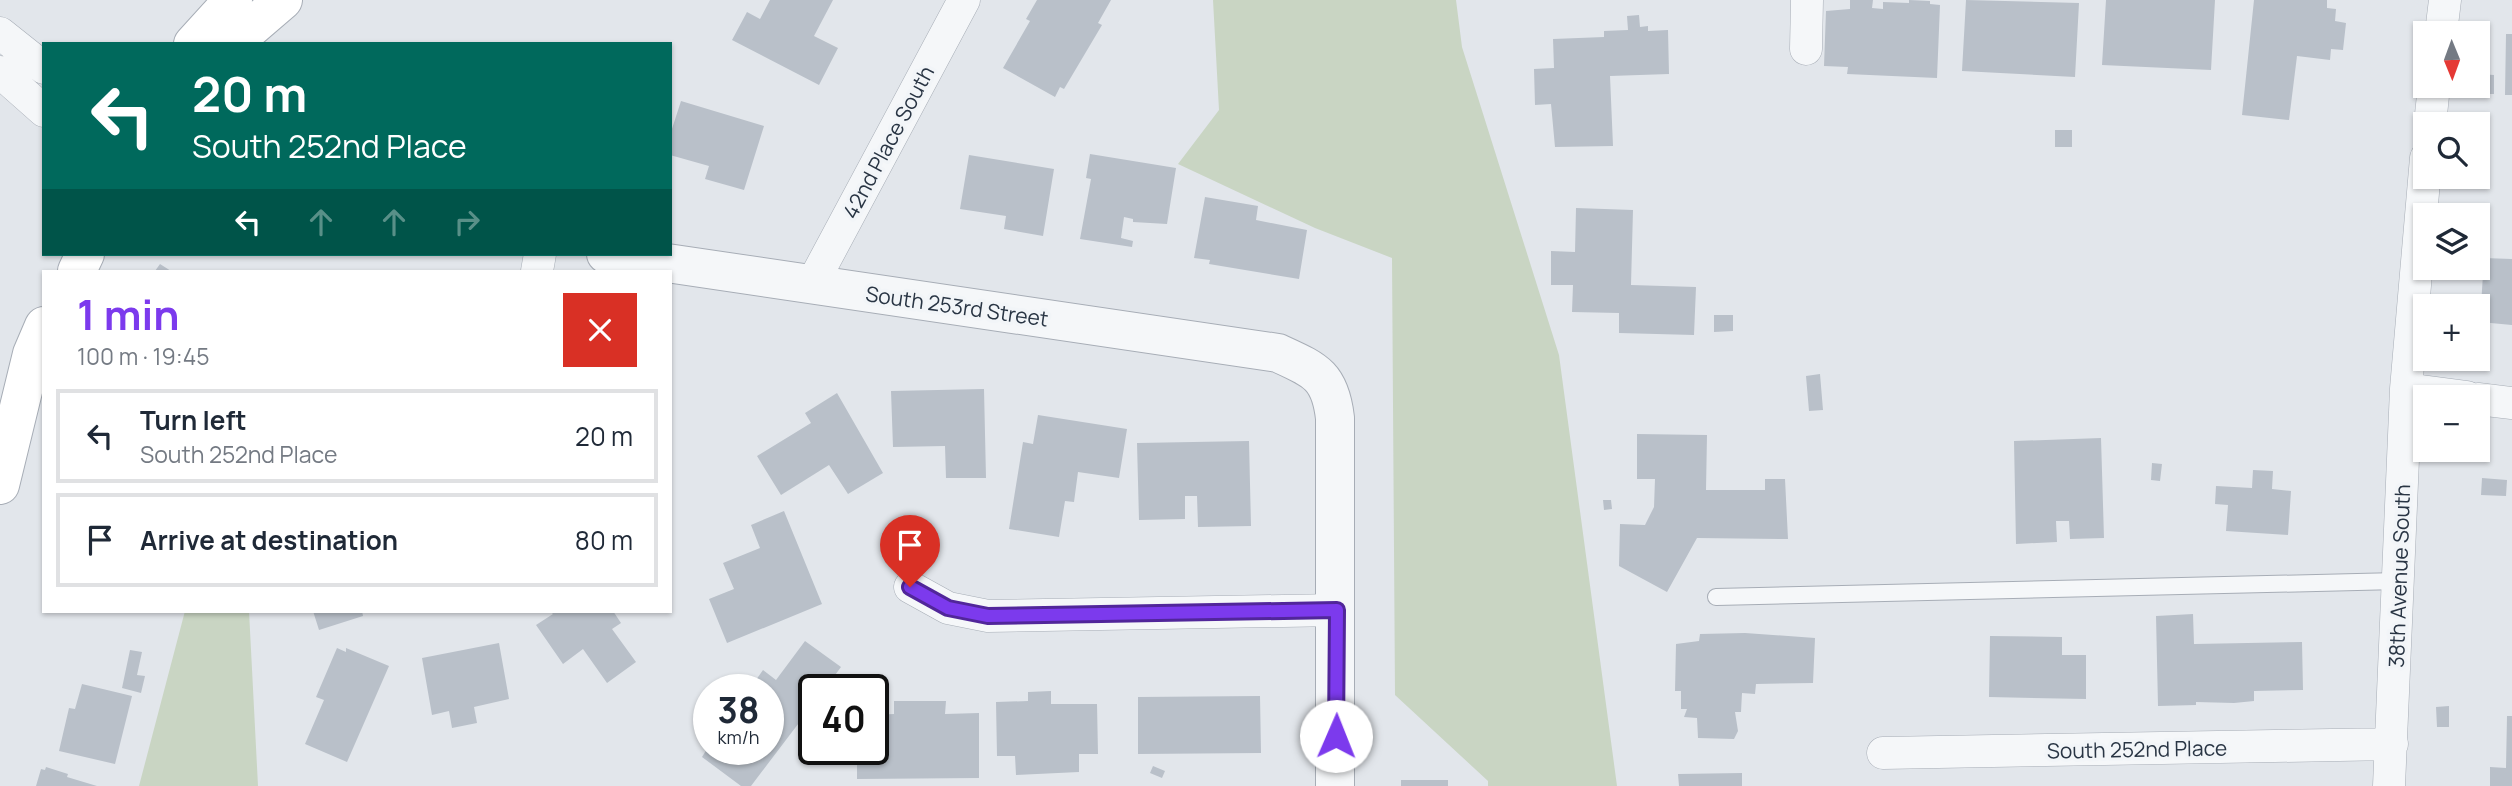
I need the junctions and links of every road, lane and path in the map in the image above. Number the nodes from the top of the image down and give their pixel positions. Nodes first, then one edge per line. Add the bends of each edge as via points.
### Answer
1 (233, 0) edge
2 (284, 0) edge
3 (964, 0) edge
4 (1807, 0) edge
5 (2445, 0) edge
6 (2442, 21) edge
7 (0, 33) edge
8 (195, 42) edge
9 (234, 42) edge
10 (1806, 49) dead end
11 (42, 66) edge
12 (0, 72) edge
13 (42, 109) edge
14 (2423, 189) edge
15 (620, 256) edge
16 (812, 284) junction
17 (42, 331) edge
18 (2406, 389) junction
19 (2413, 390) edge
20 (2490, 401) edge
21 (2512, 404) edge
22 (0, 485) edge
23 (2398, 581) junction
24 (910, 587) dead end
25 (1716, 597) dead end
26 (1337, 610) junction
27 (2392, 744) junction
28 (1882, 753) dead end
29 (1335, 786) edge
30 (2389, 786) edge

1 - 8 main road
2 - 9 main road
3 - 16 street, 42nd Place South
4 - 10 street
5 - 6 street
7 - 11 street
12 - 13 street
14 - 18 street, 38th Avenue South
15 - 16 street, South 253rd Street
16 - 26 street, South 253rd Street via 1278,353 1305,366 1324,378 1332,397
17 - 22 main road via 32,354
18 - 19 street
18 - 23 street, 38th Avenue South
20 - 21 street
23 - 25 lane
23 - 27 street, 38th Avenue South
24 - 26 street via 948,608 988,616
26 - 29 street
27 - 28 street, South 252nd Place
27 - 30 street, 38th Avenue South

